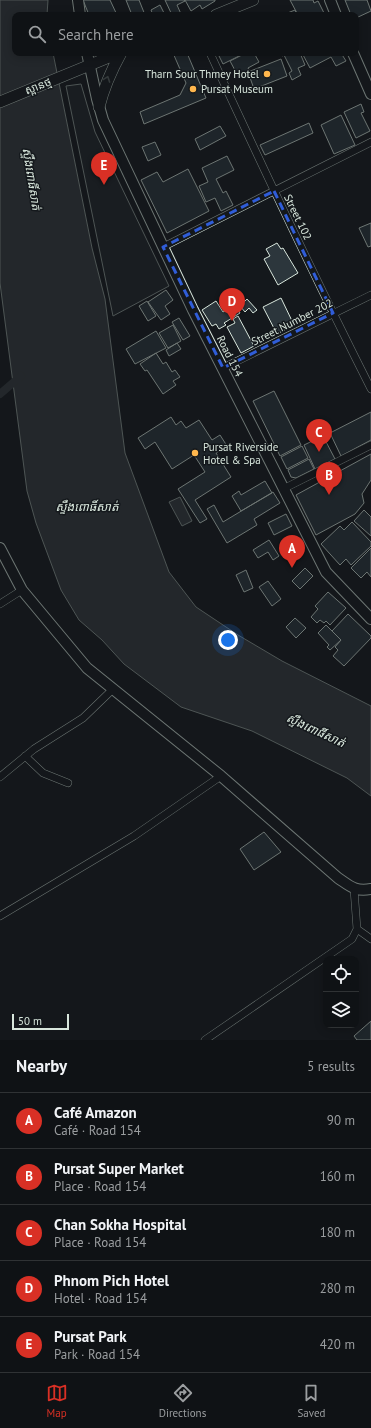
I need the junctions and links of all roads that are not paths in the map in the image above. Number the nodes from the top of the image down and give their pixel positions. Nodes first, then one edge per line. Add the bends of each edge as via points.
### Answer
1 (78, 0) edge
2 (253, 0) edge
3 (330, 0) edge
4 (80, 12) edge
5 (223, 12) edge
6 (335, 12) edge
7 (88, 56) edge
8 (112, 56) edge
9 (118, 56) edge
10 (211, 56) edge
11 (354, 56) edge
12 (89, 65) junction
13 (371, 94) edge
14 (0, 102) edge
15 (99, 107) junction
16 (371, 142) edge
17 (274, 191) junction
18 (163, 247) junction
19 (371, 295) edge
20 (333, 314) junction
21 (224, 368) junction
22 (371, 389) edge
23 (371, 446) edge
24 (283, 489) junction
25 (0, 548) edge
26 (22, 590) junction
27 (0, 604) edge
28 (371, 618) edge
29 (113, 688) junction
30 (25, 756) junction
31 (0, 776) edge
32 (221, 776) junction
33 (68, 784) dead end
34 (354, 889) junction
35 (371, 889) edge
36 (0, 916) edge
37 (357, 930) junction
38 (371, 939) edge
39 (205, 1040) edge

1 - 4 main road
2 - 5 main road
3 - 6 main road
7 - 12 main road, Road 154
8 - 12 main road, ស្ពានថ្ម
15 -> 9 main road via 110,71
10 - 17 street, Street 102
11 - 13 main road
12 - 14 main road, ស្ពានថ្ម
12 - 15 main road, Road 154
15 - 18 main road, Road 154
16 - 17 street
17 - 18 street
17 - 20 street, Street 102
18 - 21 main road, Road 154
19 - 20 street, Street Number 202
20 - 21 street, Street Number 202
20 - 22 street, Street 102
21 - 24 main road, Road 154
23 - 24 street
24 - 28 main road, Road 154 via 326,572
25 - 26 main road
26 - 27 street
26 - 29 main road via 87,668
29 - 30 street via 83,718
29 - 32 main road
30 - 31 street
30 - 33 street via 43,773
32 - 34 main road via 319,862
32 - 36 street via 134,836
34 - 35 main road
34 - 37 street
37 - 38 street
37 - 39 street via 352,939

